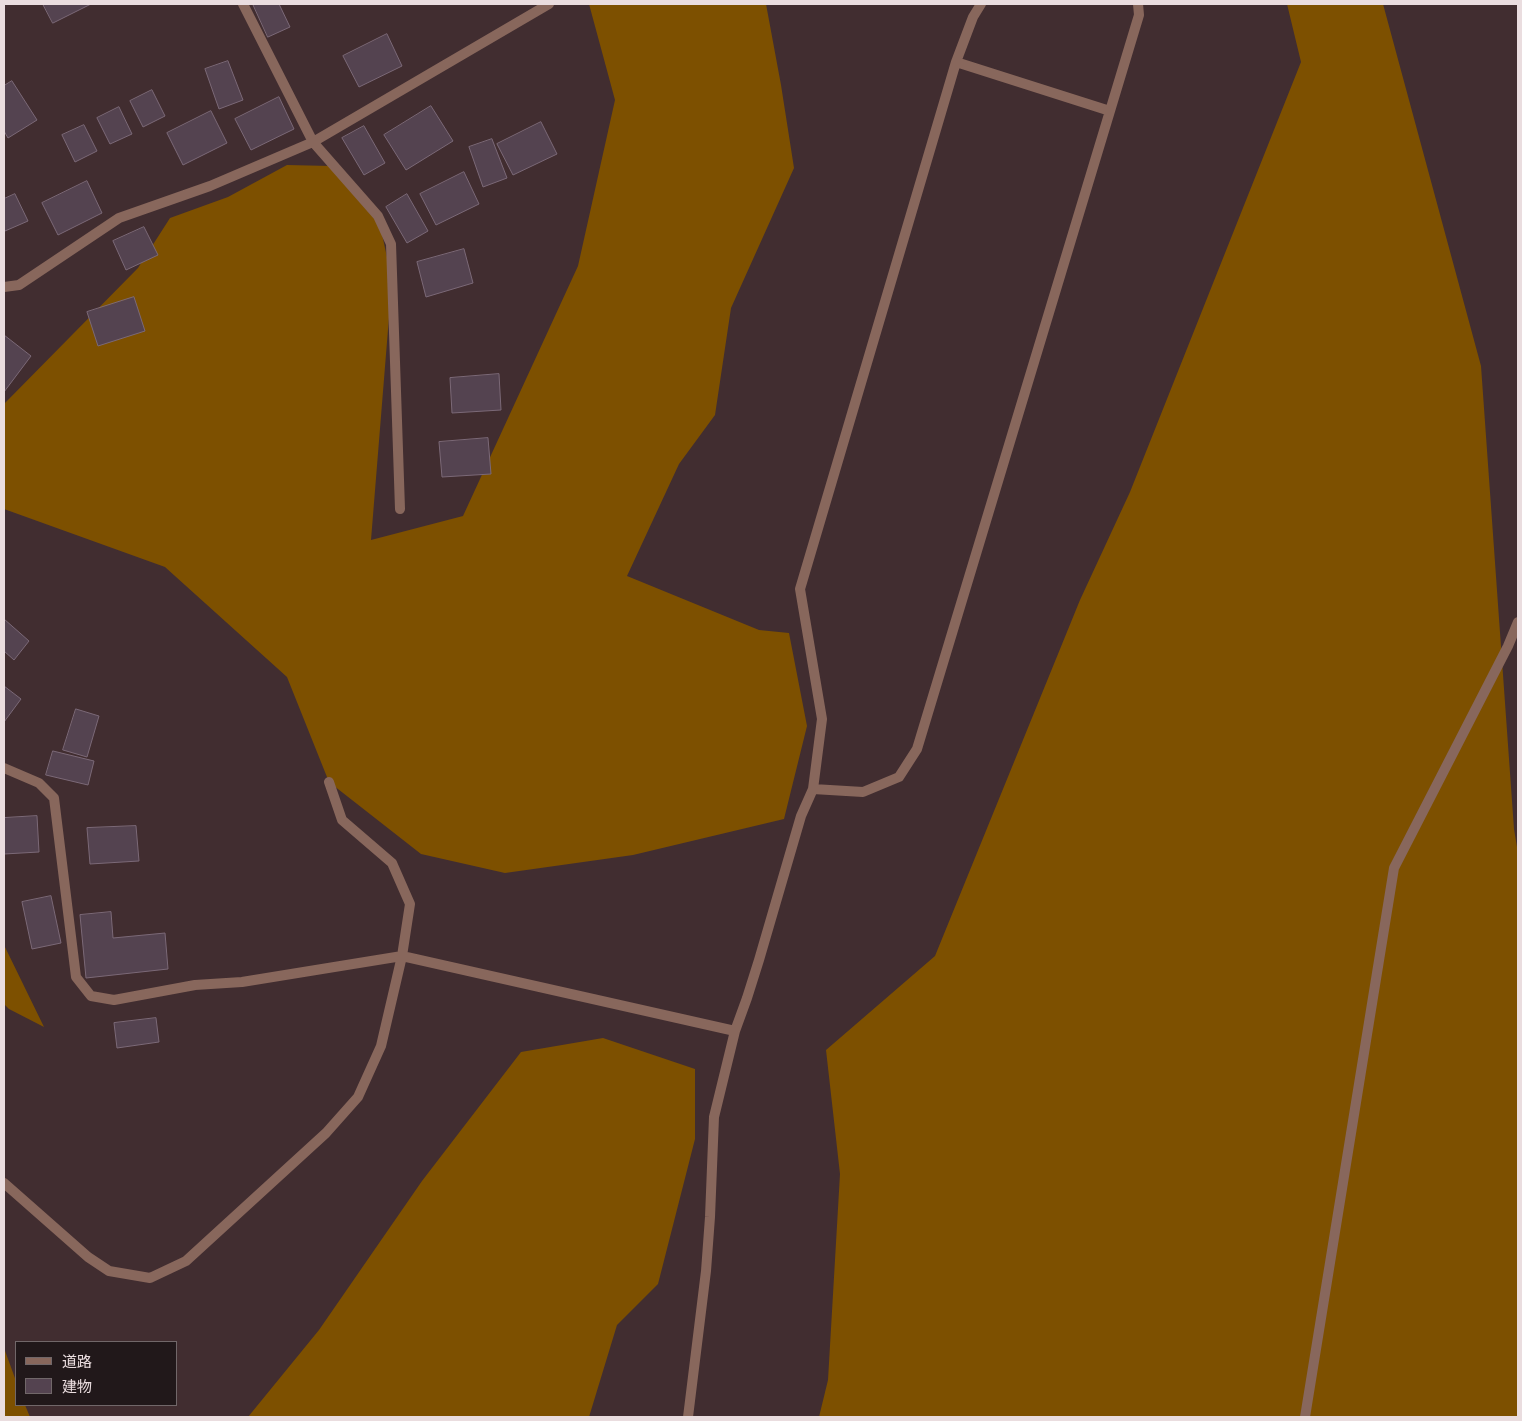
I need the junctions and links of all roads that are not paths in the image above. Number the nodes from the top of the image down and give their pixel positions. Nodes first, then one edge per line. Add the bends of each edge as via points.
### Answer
1 (243, 4) edge
2 (549, 4) edge
3 (981, 4) edge
4 (1138, 4) edge
5 (956, 62) junction
6 (1110, 111) junction
7 (313, 142) junction
8 (4, 287) edge
9 (400, 509) dead end
10 (1518, 622) edge
11 (4, 768) edge
12 (329, 782) dead end
13 (813, 788) junction
14 (402, 956) junction
15 (735, 1030) junction
16 (4, 1182) edge
17 (688, 1417) edge
18 (1305, 1417) edge

1 - 7 street
2 - 7 street
3 - 5 street
4 - 6 street via 1138,14
5 - 6 street
5 - 13 street via 800,589 822,719
6 - 13 street via 917,749 899,777 863,792
7 - 8 street via 210,186 119,218 19,284
7 - 9 street via 378,216 391,244
10 - 18 street via 1394,868
11 - 14 street via 39,783 54,798 76,977 91,996 114,1000 195,985 242,982
12 - 14 street via 342,820 392,863 410,904
13 - 15 street via 801,816
14 - 15 street
14 - 16 street via 382,1046 358,1096 326,1133 186,1261 150,1278 109,1271 88,1257
15 - 17 street via 714,1117 706,1270

